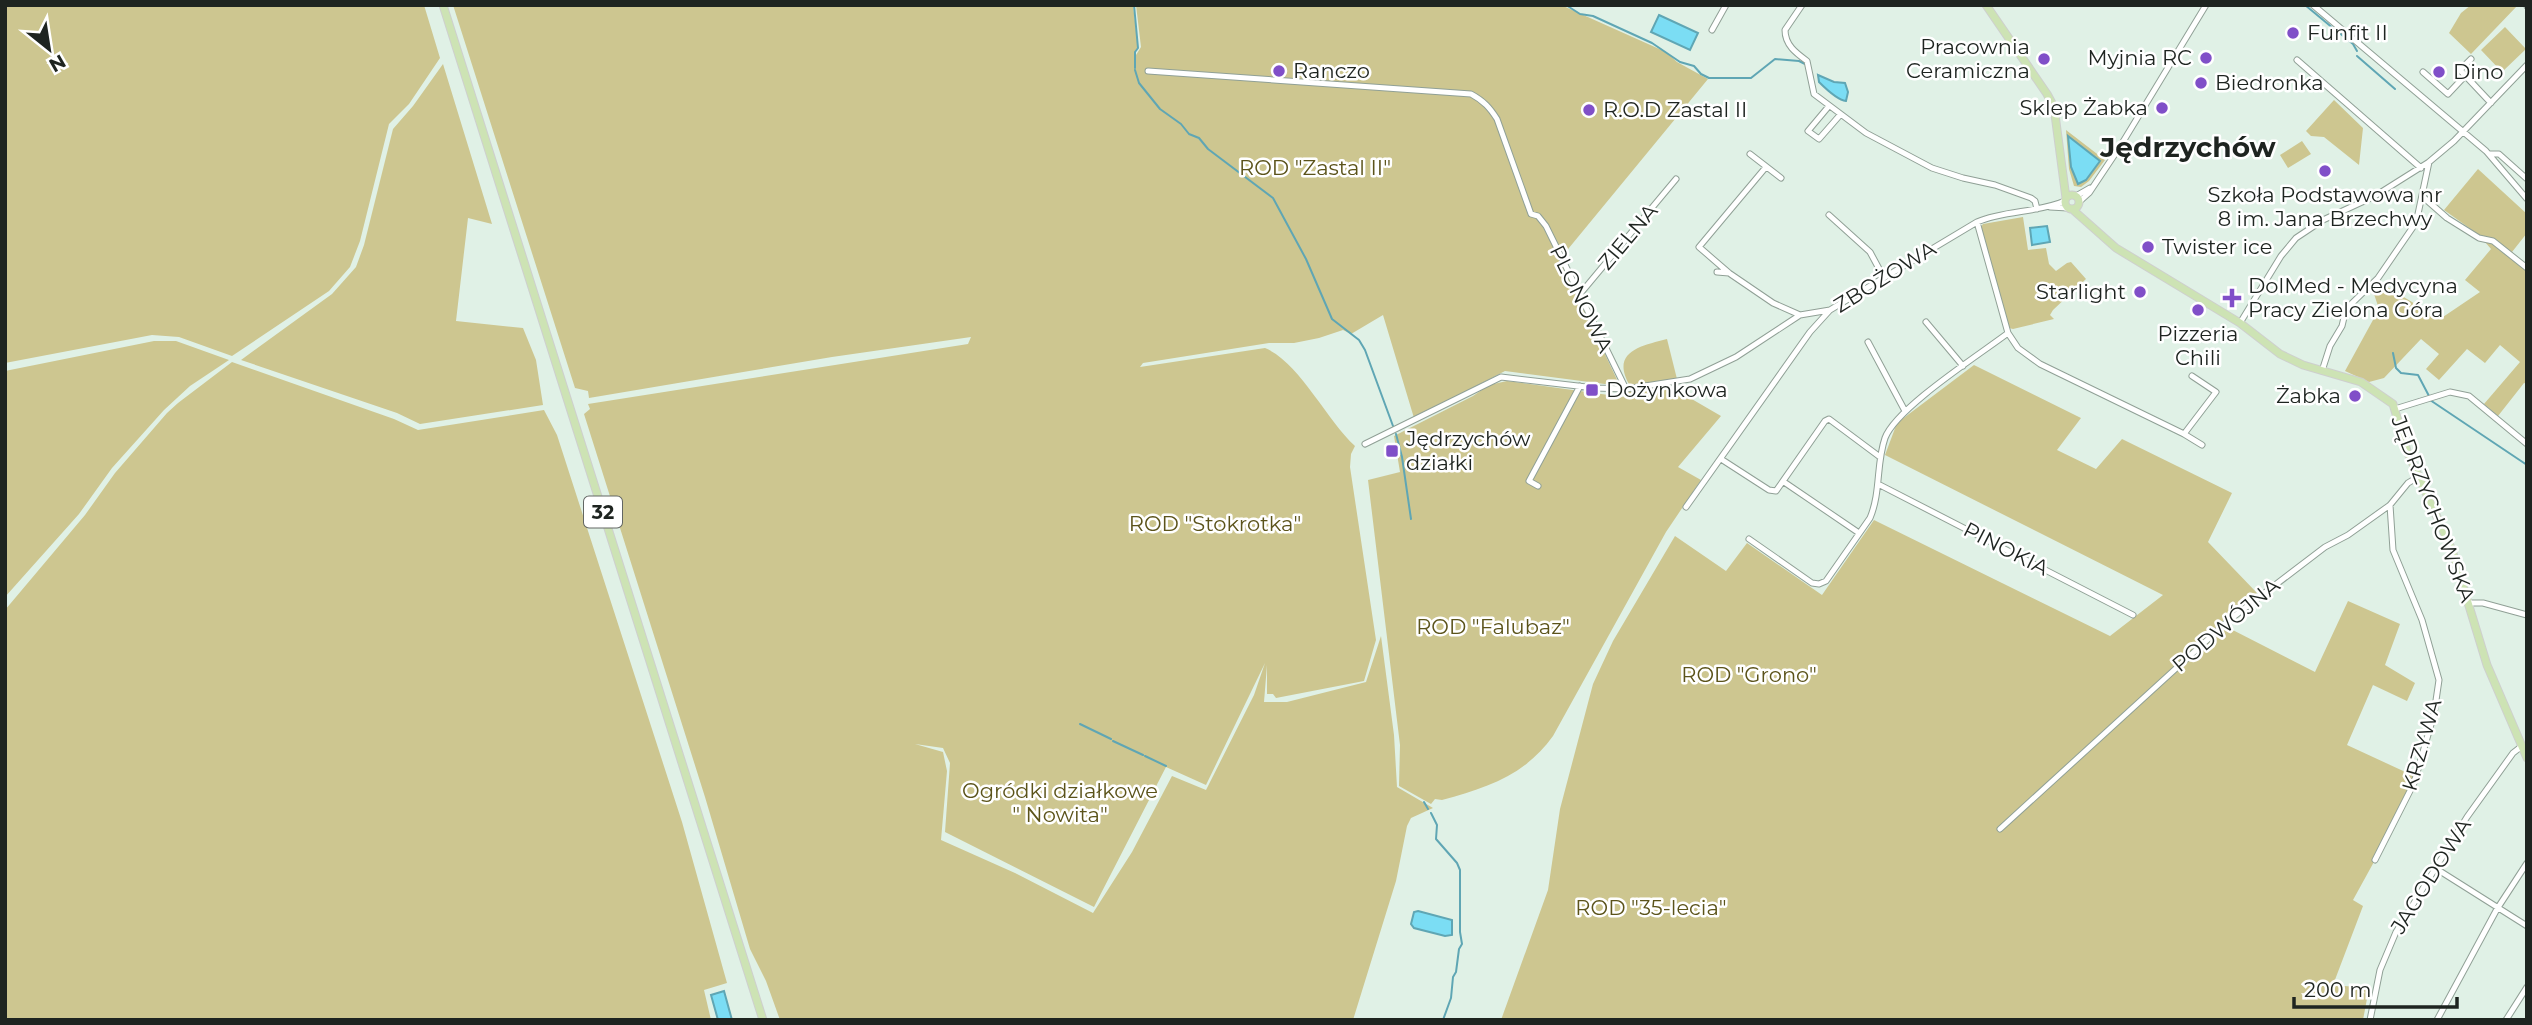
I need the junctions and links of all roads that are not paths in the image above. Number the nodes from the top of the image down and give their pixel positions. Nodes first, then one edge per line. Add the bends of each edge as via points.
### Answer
1 (443, 5) edge
2 (1726, 5) edge
3 (1790, 5) edge
4 (1986, 5) edge
5 (2206, 5) edge
6 (2313, 5) edge
7 (1800, 8) edge
8 (1712, 30) dead end
9 (2471, 58) dead end
10 (2297, 60) dead end
11 (2527, 65) edge
12 (1148, 71) dead end
13 (2423, 72) dead end
14 (2464, 77) junction
15 (2491, 103) junction
16 (1829, 106) junction
17 (1840, 115) junction
18 (2463, 131) junction
19 (1750, 154) dead end
20 (2490, 154) junction
21 (2429, 162) junction
22 (1766, 167) junction
23 (2421, 167) junction
24 (1781, 178) dead end
25 (1676, 179) dead end
26 (2527, 179) edge
27 (2422, 196) junction
28 (2527, 199) edge
29 (2072, 202) junction
30 (2037, 209) junction
31 (1829, 215) dead end
32 (1977, 222) junction
33 (2527, 268) edge
34 (1717, 272) dead end
35 (1729, 273) junction
36 (1884, 278) junction
37 (1580, 294) junction
38 (1830, 310) junction
39 (1800, 315) junction
40 (1927, 322) dead end
41 (2239, 323) junction
42 (2008, 333) junction
43 (1868, 342) dead end
44 (1963, 366) junction
45 (2322, 371) junction
46 (2192, 376) dead end
47 (1580, 386) junction
48 (1626, 389) junction
49 (2395, 409) junction
50 (1905, 411) junction
51 (2184, 434) junction
52 (1365, 444) dead end
53 (2527, 444) edge
54 (2202, 445) dead end
55 (1880, 457) junction
56 (1721, 459) junction
57 (2418, 477) junction
58 (1784, 482) junction
59 (1878, 484) junction
60 (1538, 486) dead end
61 (2390, 505) junction
62 (1686, 507) dead end
63 (1859, 533) junction
64 (1749, 540) dead end
65 (2469, 603) junction
66 (2133, 615) dead end
67 (2527, 615) edge
68 (2522, 746) junction
69 (2527, 758) edge
70 (2000, 830) dead end
71 (2375, 860) dead end
72 (2527, 863) edge
73 (2435, 868) junction
74 (2497, 909) junction
75 (2527, 926) edge
76 (2527, 987) edge
77 (763, 1020) edge
78 (2370, 1020) edge
79 (2437, 1020) edge
80 (2506, 1020) edge

1 - 77 main road, 32
2 - 8 street
3 - 7 street
4 - 29 main road, JĘDRZYCHOWSKA via 2051,100 2064,181
5 - 29 street via 2089,193
6 - 18 street
7 - 16 street via 1785,30 1786,40 1807,61 1814,94
9 - 14 street via 2459,71
10 - 23 street
11 - 15 street
12 - 37 street, PLONOWA via 1471,94 1490,107 1531,214 1546,226
13 - 14 street via 2448,94
14 - 15 street
15 - 18 street
16 - 17 street
16 - 17 street via 1808,131 1819,139
17 - 30 street via 1932,167 2031,198
18 - 20 street
18 - 21 street
19 - 22 street
20 - 26 street via 2499,154
20 - 28 street
21 - 23 street
21 - 27 street
22 - 24 street
22 - 35 street via 1699,247
23 - 41 street via 2297,238
25 - 37 street, ZIELNA
27 - 33 street
27 - 45 street via 2413,226 2378,278 2346,309
29 - 30 street, ZBOŻOWA
29 - 41 main road, JĘDRZYCHOWSKA via 2116,248
30 - 32 street, ZBOŻOWA
31 - 36 street via 1870,252
32 - 36 street, ZBOŻOWA
32 - 42 street
34 - 35 street
35 - 39 street
36 - 38 street, ZBOŻOWA
37 - 48 street, PLONOWA
38 - 39 street
38 - 56 street, ZBOŻOWA
39 - 48 street via 1700,376
40 - 44 street
41 - 45 main road, JĘDRZYCHOWSKA via 2280,354
42 - 44 street
42 - 51 street via 2018,348 2040,364
43 - 50 street
44 - 50 street
45 - 49 main road, JĘDRZYCHOWSKA via 2361,382
46 - 51 street via 2216,392
47 - 48 street
47 - 52 street via 1501,377
47 - 60 street via 1529,481
49 - 53 street via 2460,393
49 - 57 main road, JĘDRZYCHOWSKA
50 - 55 street via 1889,427
51 - 54 street
55 - 58 street via 1827,419
55 - 59 street
56 - 58 street via 1769,490 1776,491
56 - 62 street, ZBOŻOWA
57 - 61 street, PODWÓJNA
57 - 65 main road, JĘDRZYCHOWSKA via 2452,550
58 - 63 street
59 - 63 street via 1874,508
59 - 66 street, PINOKIA
61 - 70 street, PODWÓJNA via 2238,612
61 - 71 street, KRZYWA via 2393,551 2426,632 2438,685 2414,783
63 - 64 street via 1826,581 1819,584
65 - 67 street
65 - 68 main road, JĘDRZYCHOWSKA via 2487,665
68 - 69 main road, JĘDRZYCHOWSKA
68 - 73 street, JAGODOWA via 2474,807
72 - 74 street
73 - 74 street
73 - 78 street, JAGODOWA via 2390,944
74 - 75 street
74 - 79 street
76 - 80 street

